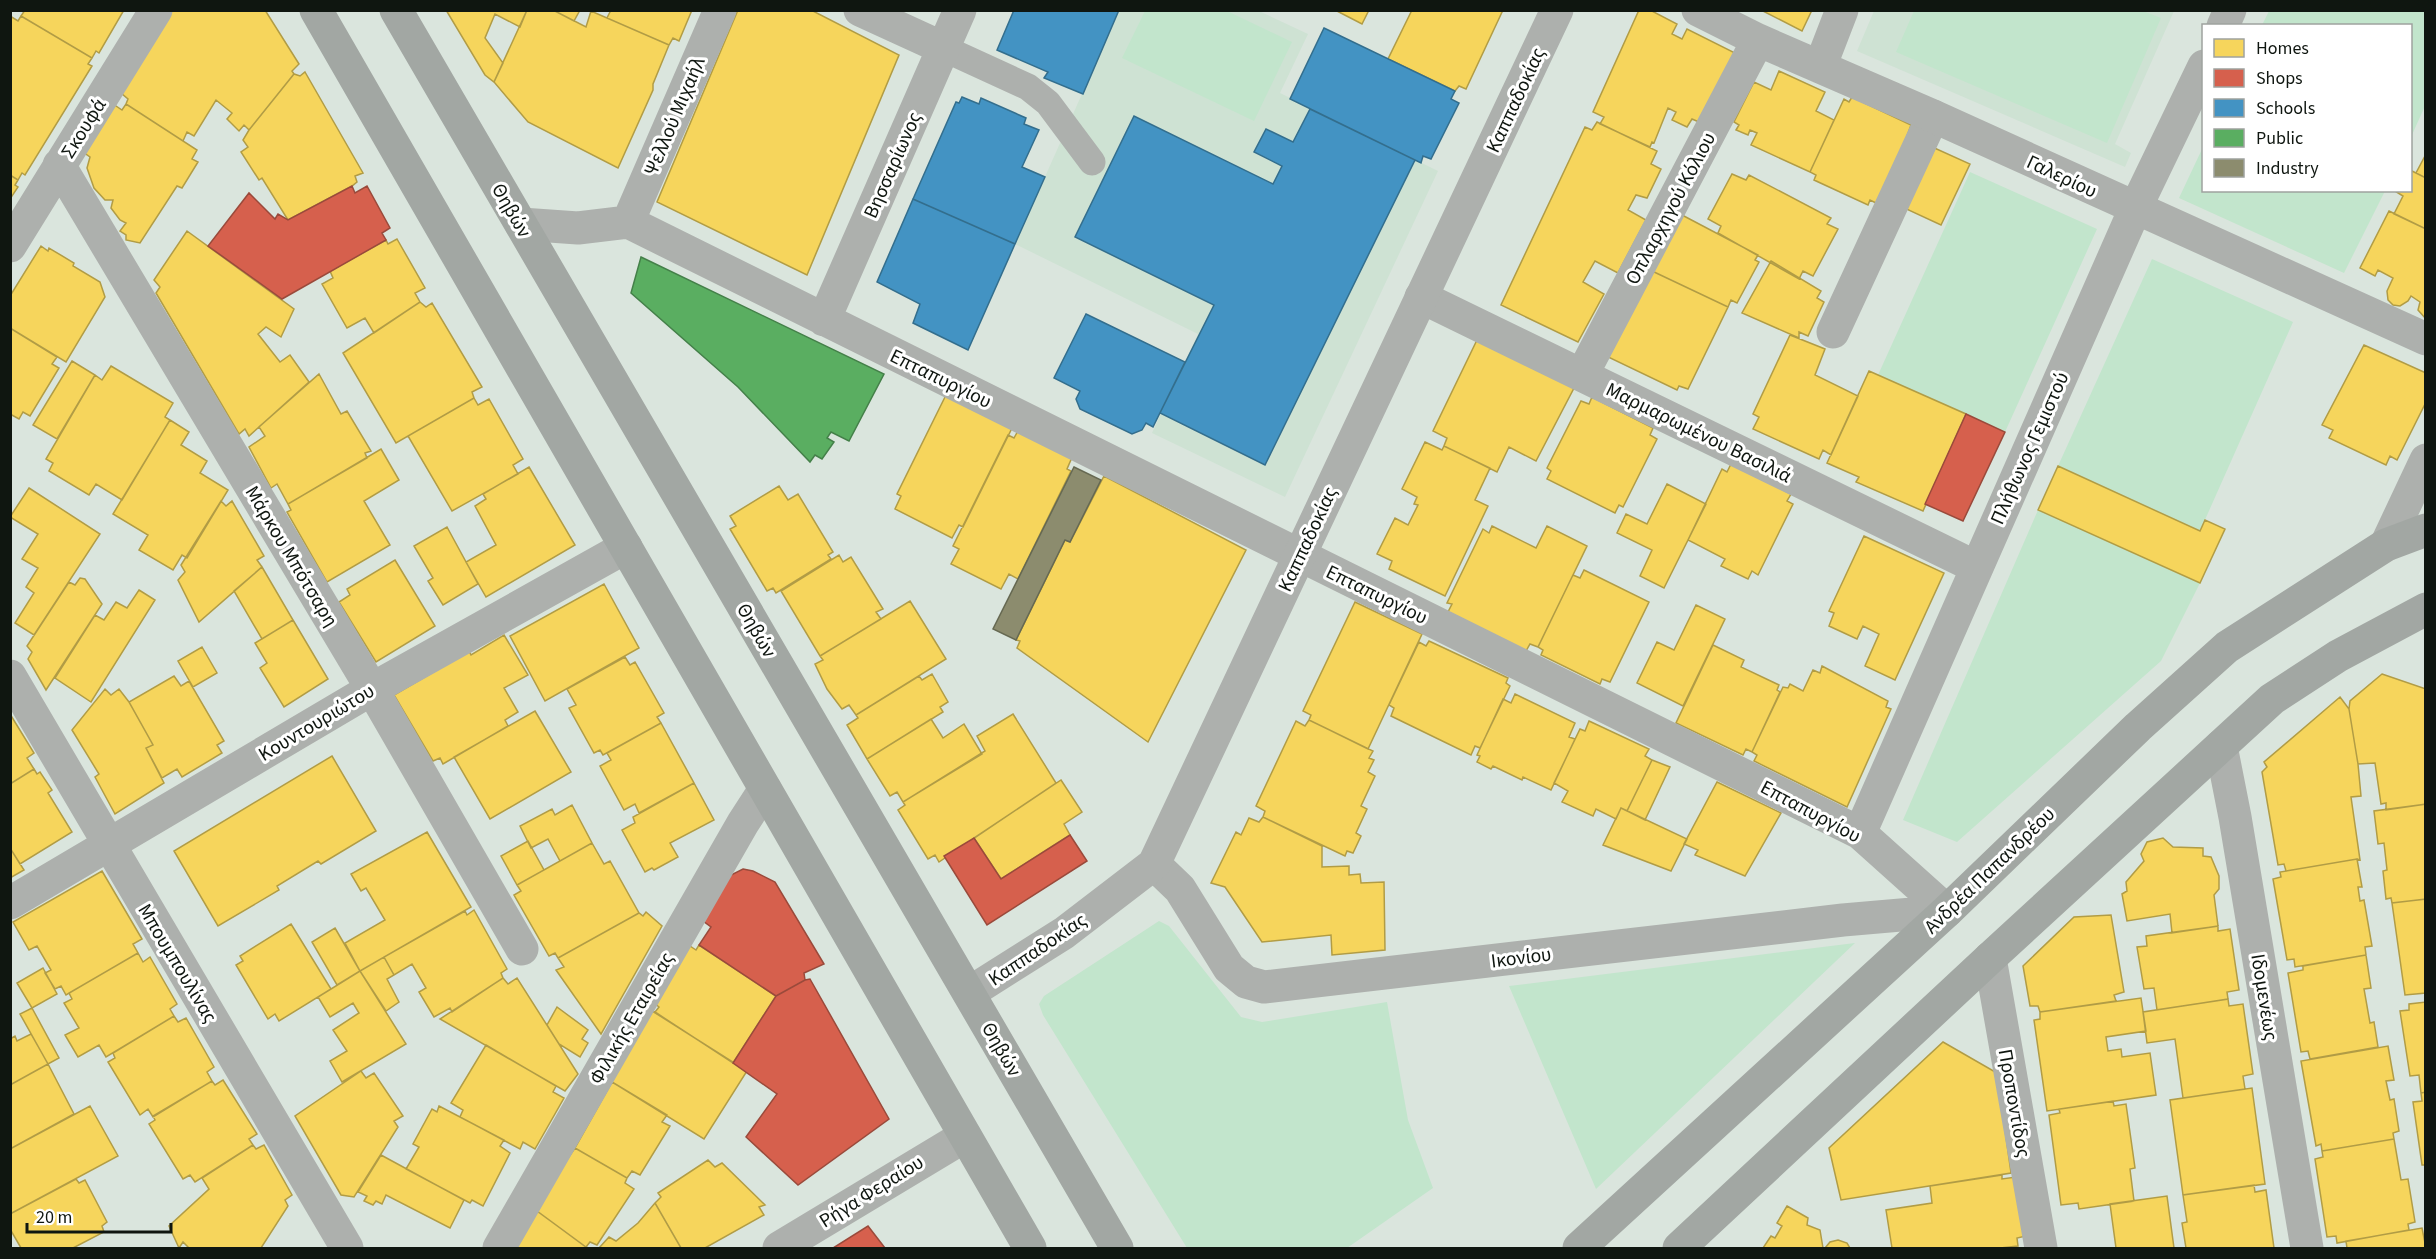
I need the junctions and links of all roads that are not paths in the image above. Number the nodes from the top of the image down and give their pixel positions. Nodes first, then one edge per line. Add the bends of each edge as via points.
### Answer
1 (156, 10) edge
2 (316, 10) edge
3 (396, 10) edge
4 (720, 10) edge
5 (860, 10) edge
6 (960, 10) edge
7 (1557, 10) edge
8 (1698, 10) edge
9 (1842, 10) edge
10 (2230, 10) edge
11 (2224, 24) edge
12 (1758, 40) junction
13 (943, 48) junction
14 (1820, 67) junction
15 (2202, 70) edge
16 (1933, 116) junction
17 (1092, 162) dead end
18 (59, 165) junction
19 (2135, 209) junction
20 (628, 222) junction
21 (521, 224) junction
22 (10, 246) edge
23 (1421, 297) junction
24 (824, 320) junction
25 (1833, 333) dead end
26 (2426, 339) edge
27 (1582, 375) junction
28 (2426, 460) edge
29 (2426, 530) edge
30 (2386, 545) junction
31 (626, 547) junction
32 (1300, 555) junction
33 (1976, 567) junction
34 (2426, 609) edge
35 (10, 676) edge
36 (372, 689) junction
37 (2221, 746) junction
38 (765, 789) junction
39 (1860, 833) junction
40 (109, 845) junction
41 (1154, 864) junction
42 (10, 903) edge
43 (1947, 911) junction
44 (522, 949) dead end
45 (1990, 958) junction
46 (969, 993) junction
47 (965, 1136) junction
48 (347, 1248) edge
49 (499, 1248) edge
50 (779, 1248) edge
51 (1030, 1248) edge
52 (1118, 1248) edge
53 (1579, 1248) edge
54 (1679, 1248) edge
55 (2041, 1248) edge
56 (2307, 1248) edge

1 - 18 street, Σκουφά
2 - 31 main road
3 - 21 main road, Θηβών
4 - 20 street, Ψελλού Μιχαήλ
5 - 13 street
6 - 13 street, Βησσαρίωνος
7 - 23 street, Καππαδοκίας
8 - 12 street, Γαλερίου
9 - 14 street
10 - 11 street
12 - 14 street, Γαλερίου
12 - 27 street, Οπλαρχηγού Κόλιου
13 - 17 lane via 1028,87 1048,103
13 - 24 street, Βησσαρίωνος
14 - 16 street, Γαλερίου
15 - 19 street, Πλήθωνος Γεμιστού
16 - 19 street, Γαλερίου
16 - 25 street
18 - 22 street, Σκουφά
18 - 36 street, Μάρκου Μπότσαρη
19 - 26 street, Γαλερίου
19 - 33 street, Πλήθωνος Γεμιστού
20 - 21 street via 578,228
20 - 24 street, Επταπυργίου
21 - 46 main road, Θηβών
23 - 27 street, Μαρμαρωμένου Βασιλιά
23 - 32 street, Καππαδοκίας
24 - 32 street, Επταπυργίου
27 - 33 street, Μαρμαρωμένου Βασιλιά
28 - 30 street
29 - 30 main road, Ανδρέα Παπανδρέου
30 - 43 main road, Ανδρέα Παπανδρέου via 2227,647
31 - 36 street, Κουντουριώτου
31 - 38 main road
32 - 39 street, Επταπυργίου
32 - 41 street, Καππαδοκίας
33 - 39 street, Πλήθωνος Γεμιστού
34 - 37 main road via 2338,656 2272,699
35 - 40 street, Μπουμπουλίνας
36 - 40 street, Κουντουριώτου
36 - 44 street, Μάρκου Μπότσαρη
37 - 45 main road
37 - 56 street, Ιδομενέως
38 - 47 main road
38 - 49 street, Φιλικής Εταιρείας
39 - 43 street, Επταπυργίου
40 - 42 street, Κουντουριώτου
40 - 48 street, Μπουμπουλίνας
41 - 43 street, Ικονίου via 1180,889 1229,968 1246,982 1264,987
41 - 46 street, Καππαδοκίας via 1064,933
43 - 53 main road, Ανδρέα Παπανδρέου
45 - 54 main road
45 - 55 street, Προποντίδος
46 - 52 main road, Θηβών
47 - 50 street, Ρήγα Φεραίου
47 - 51 main road

